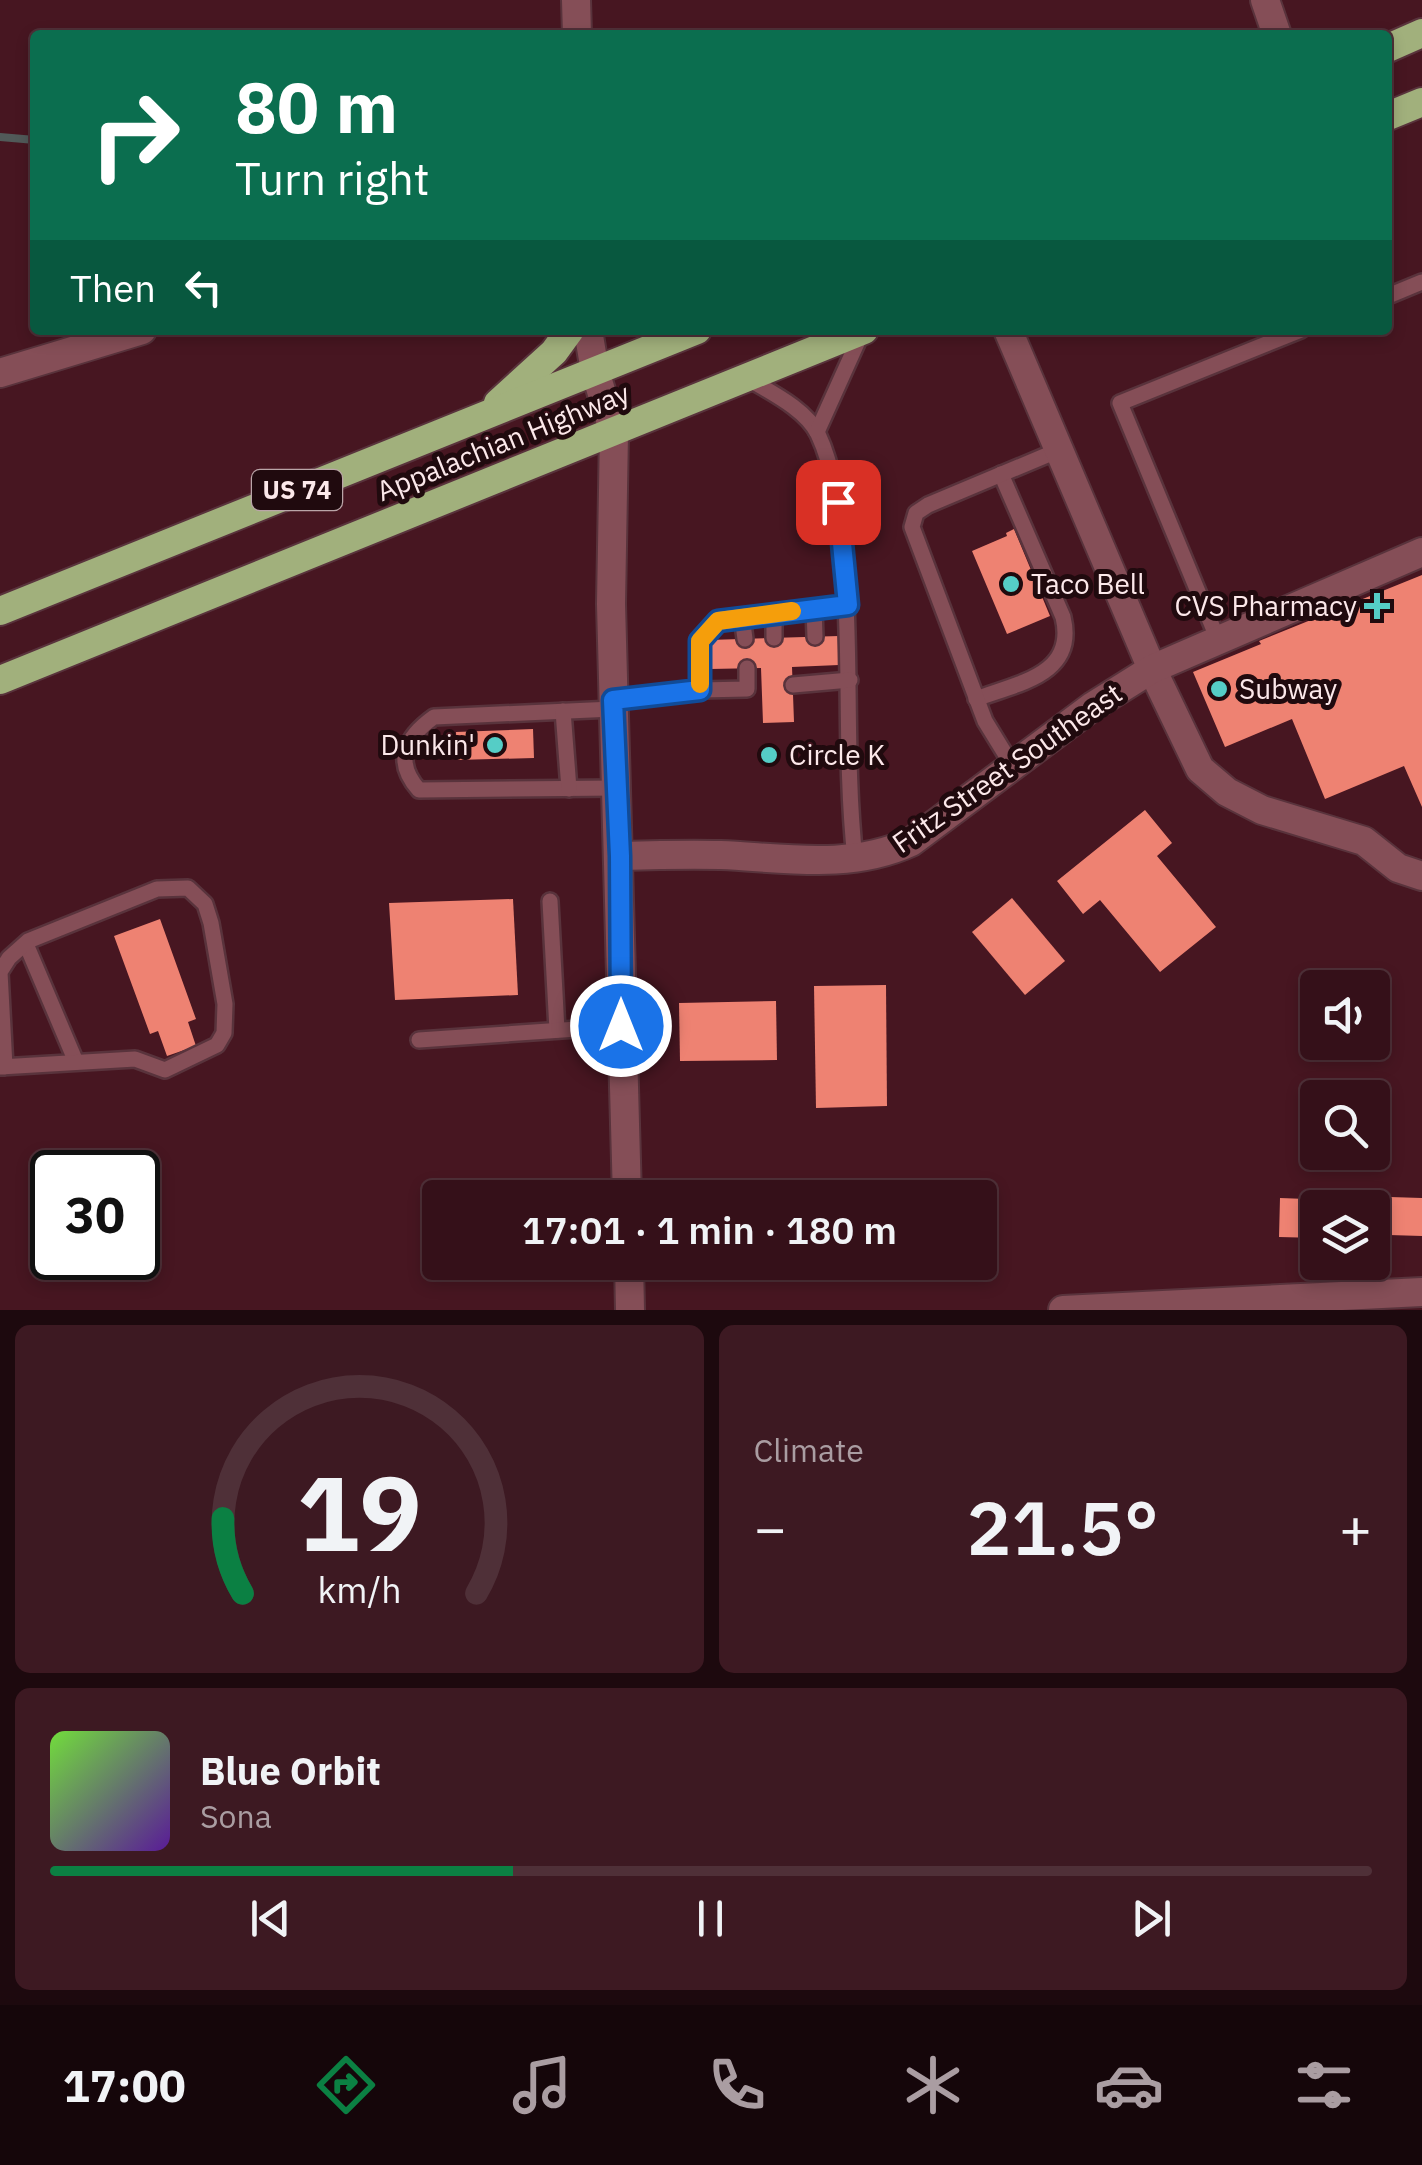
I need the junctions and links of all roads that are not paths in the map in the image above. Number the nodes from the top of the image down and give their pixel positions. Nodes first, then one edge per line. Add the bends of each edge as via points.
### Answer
1 (576, 0) edge
2 (1264, 0) edge
3 (577, 30) edge
4 (1276, 30) edge
5 (1422, 34) edge
6 (1392, 46) edge
7 (1422, 102) edge
8 (1392, 114) edge
9 (1422, 282) edge
10 (1392, 294) edge
11 (125, 335) edge
12 (566, 335) edge
13 (589, 335) edge
14 (684, 335) edge
15 (851, 335) edge
16 (861, 335) edge
17 (1010, 335) edge
18 (1289, 335) edge
19 (594, 371) junction
20 (0, 373) edge
21 (747, 378) junction
22 (486, 414) junction
23 (818, 432) junction
24 (614, 433) junction
25 (1059, 450) junction
26 (1001, 474) junction
27 (1422, 552) edge
28 (848, 605) junction
29 (814, 608) junction
30 (0, 611) edge
31 (774, 613) junction
32 (742, 616) junction
33 (816, 637) dead end
34 (774, 638) dead end
35 (745, 639) dead end
36 (1218, 640) junction
37 (747, 668) dead end
38 (1152, 669) junction
39 (0, 680) edge
40 (850, 680) junction
41 (793, 685) dead end
42 (700, 690) junction
43 (976, 700) junction
44 (613, 704) junction
45 (564, 711) junction
46 (1012, 765) junction
47 (617, 788) junction
48 (569, 789) junction
49 (620, 856) junction
50 (854, 859) junction
51 (1422, 876) edge
52 (550, 900) dead end
53 (26, 944) junction
54 (621, 1026) junction
55 (557, 1030) junction
56 (419, 1040) dead end
57 (76, 1062) junction
58 (2, 1067) edge
59 (625, 1180) edge
60 (629, 1280) edge
61 (1422, 1292) edge
62 (630, 1310) edge
63 (1063, 1310) edge

1 - 3 street
2 - 4 street
5 - 6 highway
7 - 8 highway
9 - 10 lane
11 - 20 street
12 - 22 highway
13 - 19 street
14 - 19 highway, Appalachian Highway / US 74
15 - 21 highway, Appalachian Highway / US 74
16 - 23 lane
17 - 25 street
18 - 36 lane via 1120,403
19 - 22 highway, Appalachian Highway / US 74
19 - 24 street
21 - 23 lane via 786,401
21 - 24 highway, Appalachian Highway / US 74
22 - 30 highway, Appalachian Highway / US 74
23 - 28 lane via 838,502
24 - 39 highway, Appalachian Highway / US 74
24 - 44 street
25 - 26 lane
25 - 38 street
26 - 43 lane via 916,512 912,526
26 - 43 lane via 1063,617 1066,642 1056,664 1042,674
27 - 36 street, Fritz Street Southeast
28 - 29 lane
28 - 40 lane
29 - 31 lane
29 - 33 lane
31 - 32 lane
31 - 34 lane
32 - 35 lane
32 - 42 lane via 718,621 700,641
36 - 38 street, Fritz Street Southeast
37 - 42 lane via 754,688
38 - 46 street, Fritz Street Southeast
38 - 51 street via 1200,769 1227,792 1262,810 1364,841 1398,868
40 - 41 lane via 817,674
40 - 50 lane
42 - 44 lane
43 - 46 lane
44 - 45 lane
44 - 47 street
45 - 48 lane
45 - 48 lane via 434,717 407,742 406,762 420,790
46 - 50 street, Fritz Street Southeast via 911,842
47 - 48 lane
47 - 49 street
49 - 50 street, Fritz Street Southeast
49 - 54 street
52 - 55 lane
53 - 57 lane
53 - 57 lane via 157,890 188,888 204,904 226,1004 217,1045 166,1070 135,1060
53 - 58 lane via 0,972
54 - 55 lane
54 - 59 street
55 - 56 lane
57 - 58 lane
60 - 62 street
61 - 63 street

